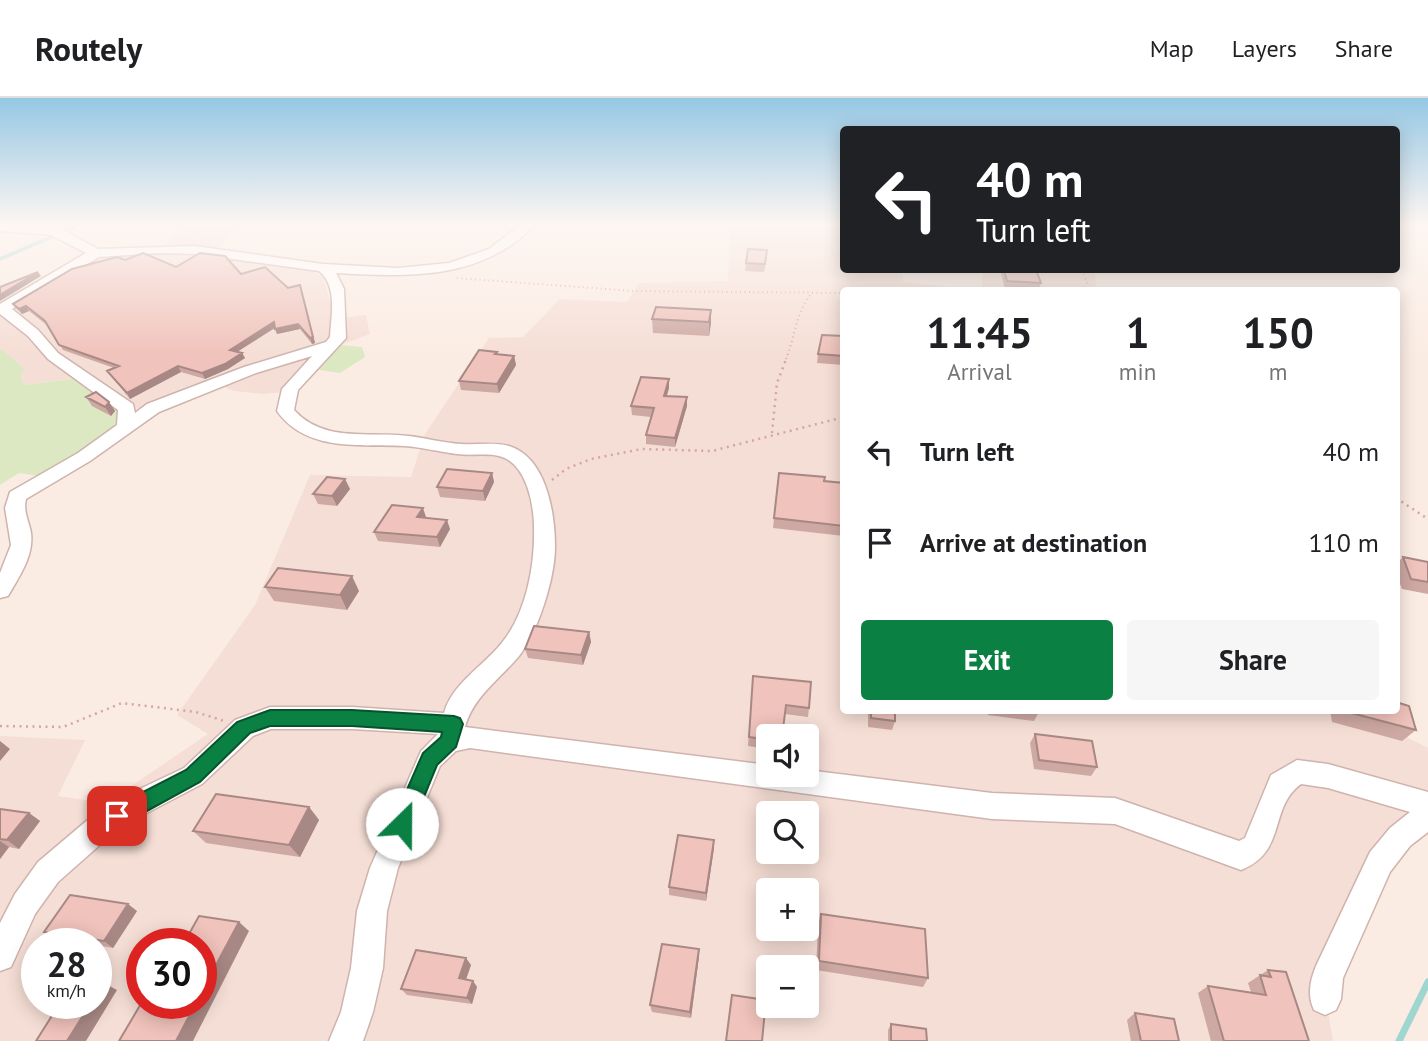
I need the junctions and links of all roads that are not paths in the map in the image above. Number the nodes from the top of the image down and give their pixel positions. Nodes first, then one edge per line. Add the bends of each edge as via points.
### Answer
1 (72, 267) edge
2 (316, 267) edge
3 (451, 267) edge
4 (323, 268) junction
5 (331, 345) junction
6 (126, 428) junction
7 (0, 590) edge
8 (451, 733) junction
9 (1428, 805) edge
10 (1428, 815) edge
11 (0, 956) edge
12 (1325, 999) dead end
13 (346, 1041) edge

1 - 6 street via 2,309 53,356 127,408
2 - 4 street
3 - 4 street via 398,272
4 - 5 street via 331,272 337,286 338,338
5 - 6 street via 219,381 153,408
5 - 8 street via 290,389 285,411 299,426 328,438 506,451 522,464 538,490 545,551 538,594 512,648 459,704
6 - 7 street via 17,496 13,506 22,539
8 - 9 street via 992,806 1115,811 1241,856 1255,847 1280,784 1297,772 1328,776
8 - 11 street via 352,718 270,718 244,727 193,776 100,827 48,872 24,904
8 - 13 street via 430,759 384,868 372,911 367,968
10 - 12 street via 1400,837 1380,862 1327,977

